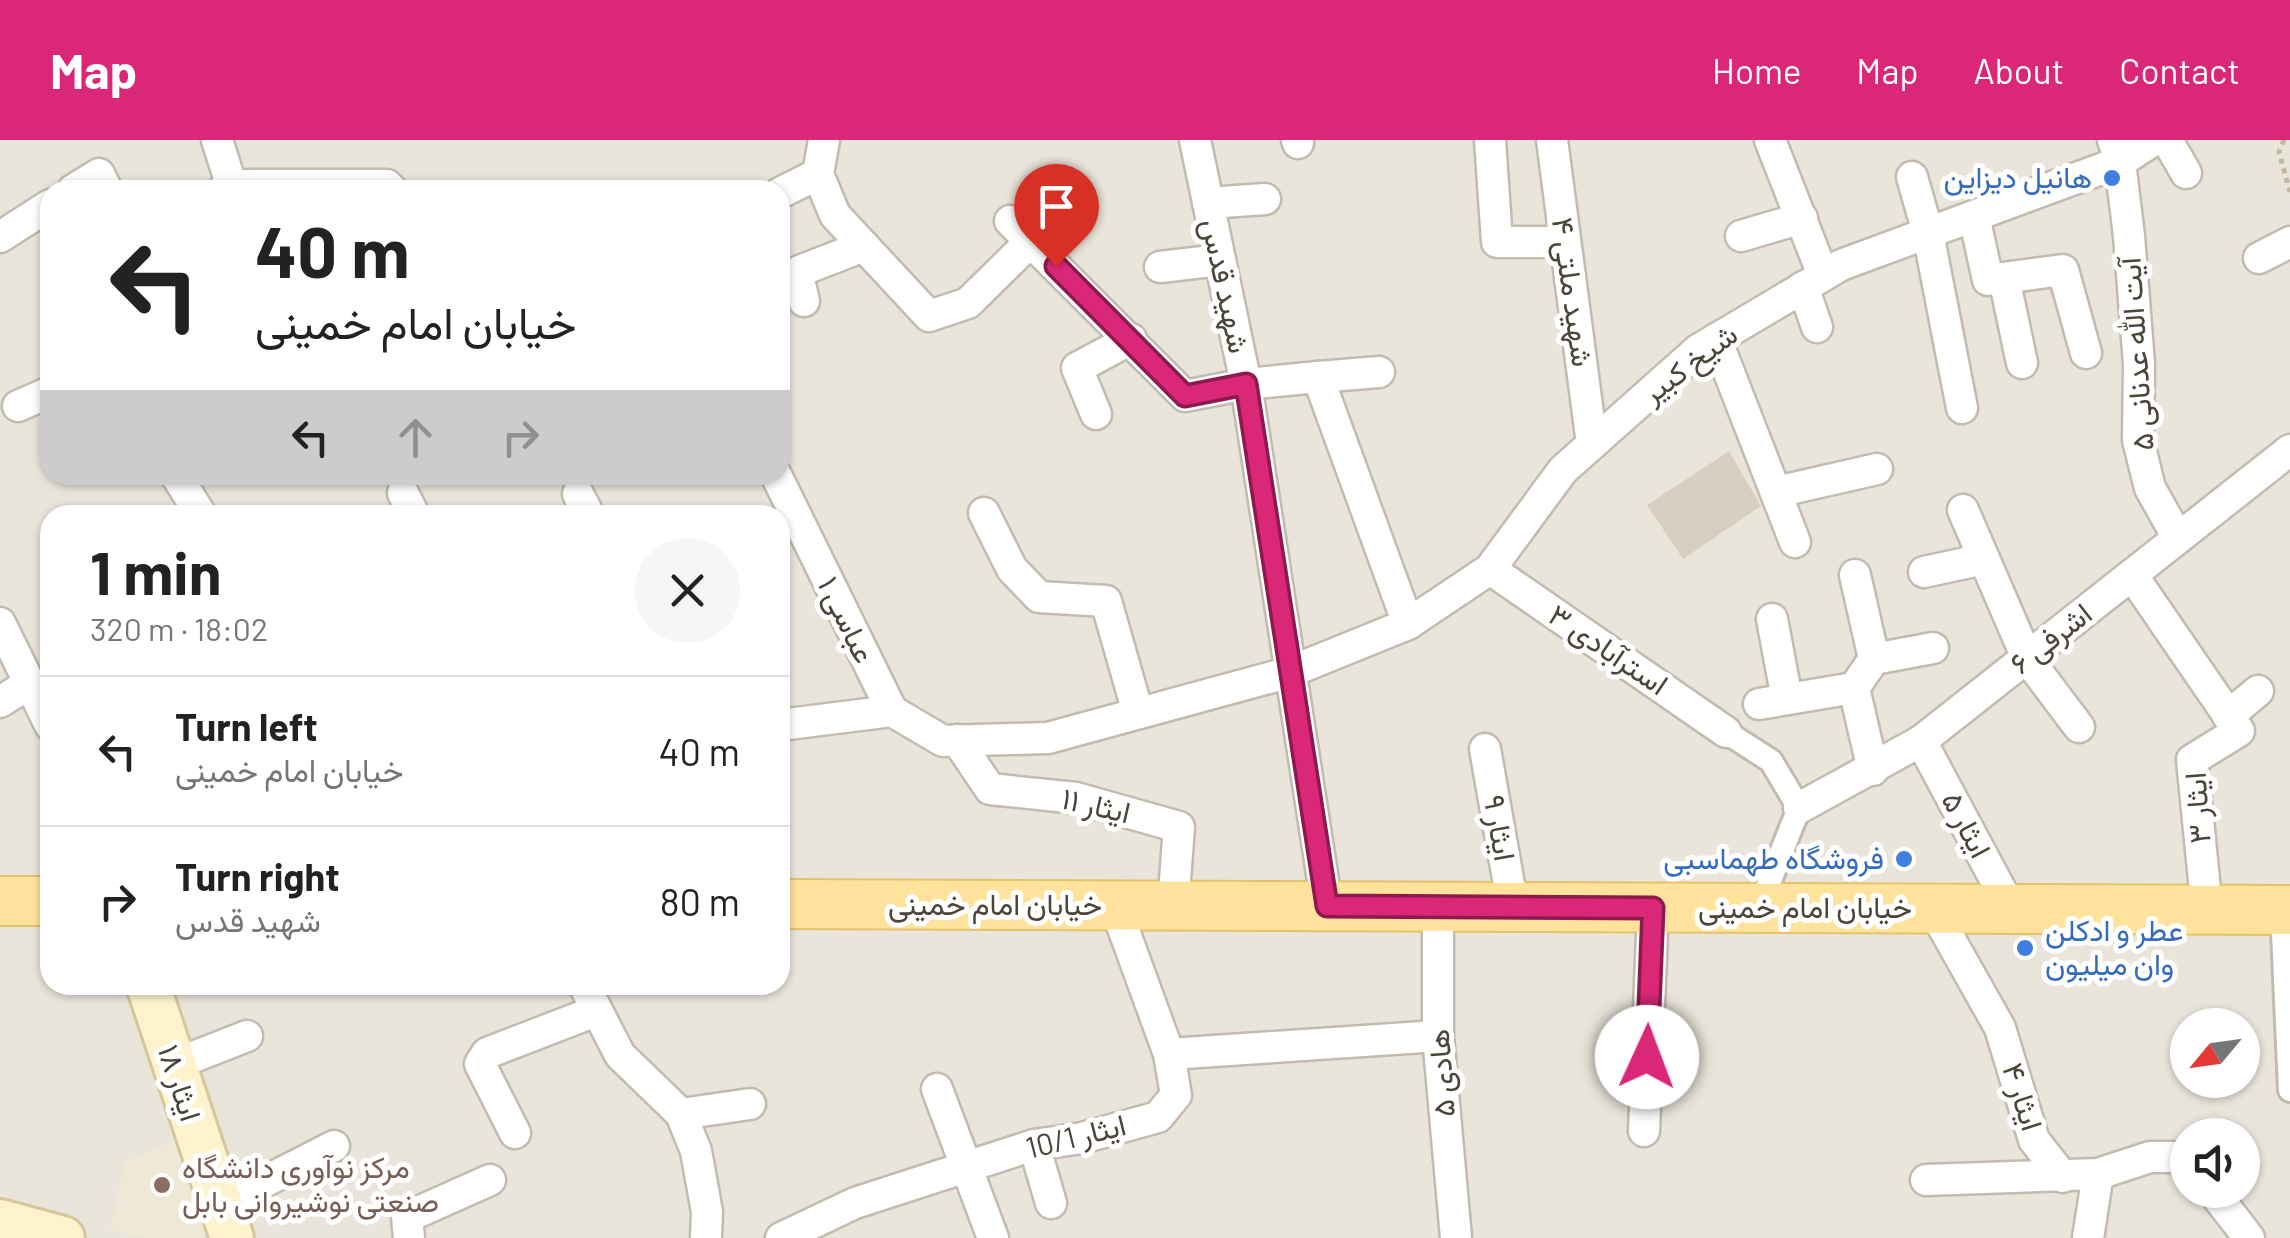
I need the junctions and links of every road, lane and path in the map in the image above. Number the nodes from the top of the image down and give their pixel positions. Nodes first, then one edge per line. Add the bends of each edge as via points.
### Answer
1 (217, 140) edge
2 (824, 140) edge
3 (1196, 140) edge
4 (1490, 140) edge
5 (1552, 140) edge
6 (1770, 140) edge
7 (2154, 140) edge
8 (2167, 140) edge
9 (2284, 140) edge
10 (2116, 151) edge
11 (818, 174) junction
12 (2186, 174) dead end
13 (1912, 177) dead end
14 (227, 180) edge
15 (790, 188) edge
16 (2290, 192) edge
17 (1265, 199) dead end
18 (1208, 203) junction
19 (40, 211) edge
20 (1974, 216) junction
21 (1802, 218) junction
22 (1928, 232) junction
23 (1741, 236) dead end
24 (0, 237) edge
25 (1566, 242) junction
26 (2290, 242) edge
27 (864, 246) junction
28 (2260, 258) dead end
29 (1220, 260) junction
30 (1160, 267) dead end
31 (2004, 278) junction
32 (1813, 282) junction
33 (804, 300) dead end
34 (1816, 327) dead end
35 (1130, 339) junction
36 (1716, 339) junction
37 (2086, 353) dead end
38 (2022, 362) dead end
39 (1379, 372) dead end
40 (1318, 378) junction
41 (1246, 384) junction
42 (40, 396) edge
43 (18, 406) dead end
44 (1962, 408) dead end
45 (1096, 414) dead end
46 (1592, 444) junction
47 (2290, 450) edge
48 (1877, 469) dead end
49 (781, 485) edge
50 (1776, 492) junction
51 (1962, 510) dead end
52 (984, 513) dead end
53 (2178, 538) junction
54 (1795, 542) dead end
55 (1984, 559) junction
56 (1490, 569) junction
57 (1924, 572) dead end
58 (1855, 574) dead end
59 (2132, 575) junction
60 (1772, 619) dead end
61 (0, 623) edge
62 (1408, 624) junction
63 (1933, 648) dead end
64 (2027, 658) junction
65 (1874, 660) junction
66 (1288, 673) junction
67 (30, 684) junction
68 (1854, 688) junction
69 (2258, 691) dead end
70 (0, 702) edge
71 (40, 704) edge
72 (892, 711) junction
73 (1138, 713) junction
74 (2233, 723) junction
75 (790, 724) edge
76 (2079, 727) dead end
77 (1726, 732) joint
78 (957, 740) junction
79 (1922, 741) junction
80 (1485, 750) dead end
81 (1873, 770) junction
82 (1800, 808) junction
83 (0, 901) edge
84 (40, 901) edge
85 (790, 904) edge
86 (1115, 906) junction
87 (1173, 906) junction
88 (1327, 906) junction
89 (1438, 907) junction
90 (1513, 907) junction
91 (1653, 908) junction
92 (1760, 908) junction
93 (1933, 909) junction
94 (2011, 909) junction
95 (2207, 910) junction
96 (2286, 910) edge
97 (151, 995) edge
98 (590, 998) edge
99 (246, 1036) dead end
100 (1438, 1036) junction
101 (1169, 1054) junction
102 (174, 1065) junction
103 (937, 1089) dead end
104 (2290, 1090) edge
105 (750, 1104) dead end
106 (681, 1114) junction
107 (1644, 1131) dead end
108 (515, 1133) dead end
109 (334, 1146) dead end
110 (1034, 1146) junction
111 (2170, 1160) edge
112 (968, 1168) junction
113 (2098, 1174) junction
114 (2063, 1178) junction
115 (490, 1180) dead end
116 (1926, 1180) dead end
117 (1050, 1203) dead end
118 (2226, 1208) edge
119 (0, 1221) edge
120 (220, 1227) edge
121 (62, 1238) edge
122 (409, 1238) edge
123 (706, 1238) edge
124 (781, 1238) edge
125 (993, 1238) edge
126 (1456, 1238) edge
127 (2088, 1238) edge
128 (2248, 1238) edge

1 - 14 street
2 - 11 street
3 - 18 street, شهید قدس
4 - 25 street via 1497,242
5 - 25 street, شهید ملتی ۴
6 - 21 street
7 - 10 street, شیخ کبیر
8 - 12 street
9 - 16 path via 2279,152
10 - 20 street, شیخ کبیر
10 - 53 street, آیت الله عدنانی ۵ via 2139,364 2138,440 2150,488
11 - 15 street
11 - 27 street via 835,215
13 - 22 street
17 - 18 street
18 - 29 street, شهید قدس
19 - 24 street
20 - 22 street, شیخ کبیر
20 - 31 street via 1988,280
21 - 23 street
21 - 32 street
22 - 32 street, شیخ کبیر
22 - 44 street
25 - 46 street, شهید ملتی ۴
26 - 28 street
27 - 33 street via 798,272
27 - 35 street via 929,316 968,303 1020,231
29 - 30 street
29 - 41 street, شهید قدس
31 - 37 street via 2063,270
31 - 38 street
32 - 34 street
32 - 36 street, شیخ کبیر
35 - 41 street via 1185,396
35 - 45 street via 1076,368
36 - 46 street, شیخ کبیر
36 - 50 street
39 - 40 street
40 - 41 street
40 - 62 street
41 - 66 street, شهید قدس
42 - 43 street
46 - 56 street, شیخ کبیر via 1563,470
47 - 53 street, اشرفی ۶
48 - 50 street
49 - 72 street, عباسی ۱
50 - 54 street
51 - 55 street
52 - 73 street via 1012,568 1039,597 1106,602
53 - 59 street, اشرفی ۶
55 - 57 street
55 - 64 street
56 - 62 street, شیخ کبیر
56 - 77 street, استرآبادی ٣
58 - 65 street
59 - 64 street, اشرفی ۶
59 - 74 street
60 - 68 street via 1773,702
61 - 67 street
62 - 66 street, شیخ کبیر
63 - 65 street
64 - 76 street
64 - 79 street, اشرفی ۶
65 - 68 street
66 - 73 street, شیخ کبیر
66 - 88 street, شهید قدس
67 - 70 street
67 - 71 street
68 - 81 street
69 - 74 street
72 - 75 street
72 - 78 street via 943,741
73 - 78 street, شیخ کبیر via 1048,738
74 - 95 street, ایثار ۳ via 2192,760
77 - 82 street via 1771,761
78 - 87 street, ایثار ۱۱ via 990,789 1076,798 1179,826
79 - 81 street, اشرفی ۶
79 - 94 street, ایثار ۵
80 - 90 street, ایثار ۹
81 - 82 street, اشرفی ۶
82 - 92 street
83 - 84 main road
85 - 86 main road, خیابان امام خمینی
86 - 87 main road, خیابان امام خمینی
86 - 101 street, ایثار 10/1
87 - 88 main road, خیابان امام خمینی
88 - 89 main road, خیابان امام خمینی
89 - 90 main road, خیابان امام خمینی
89 - 100 street, هادی ۵
90 - 91 main road, خیابان امام خمینی
91 - 92 main road, خیابان امام خمینی
91 - 107 street
92 - 93 main road, خیابان امام خمینی
93 - 94 main road, خیابان امام خمینی
93 - 114 street, ایثار ۴ via 2000,1028 2034,1140
94 - 95 main road, خیابان امام خمینی
95 - 96 main road, خیابان امام خمینی
96 - 104 street
97 - 102 main road, ایثار ۱۸
98 - 106 street via 620,1055
98 - 108 street via 487,1053 480,1064
99 - 102 street
100 - 101 street
100 - 126 street, هادی ۵
101 - 110 street, ایثار 10/1 via 1176,1095 1158,1117
102 - 120 main road, ایثار ۱۸
103 - 112 street
105 - 106 street
106 - 123 street via 696,1151
109 - 120 street
110 - 112 street, ایثار 10/1
110 - 117 street
111 - 113 street via 2150,1156
112 - 124 street, ایثار 10/1 via 856,1202
112 - 125 street
113 - 114 street
113 - 127 street
114 - 116 street
115 - 122 street via 407,1217
118 - 128 street
119 - 121 main road

